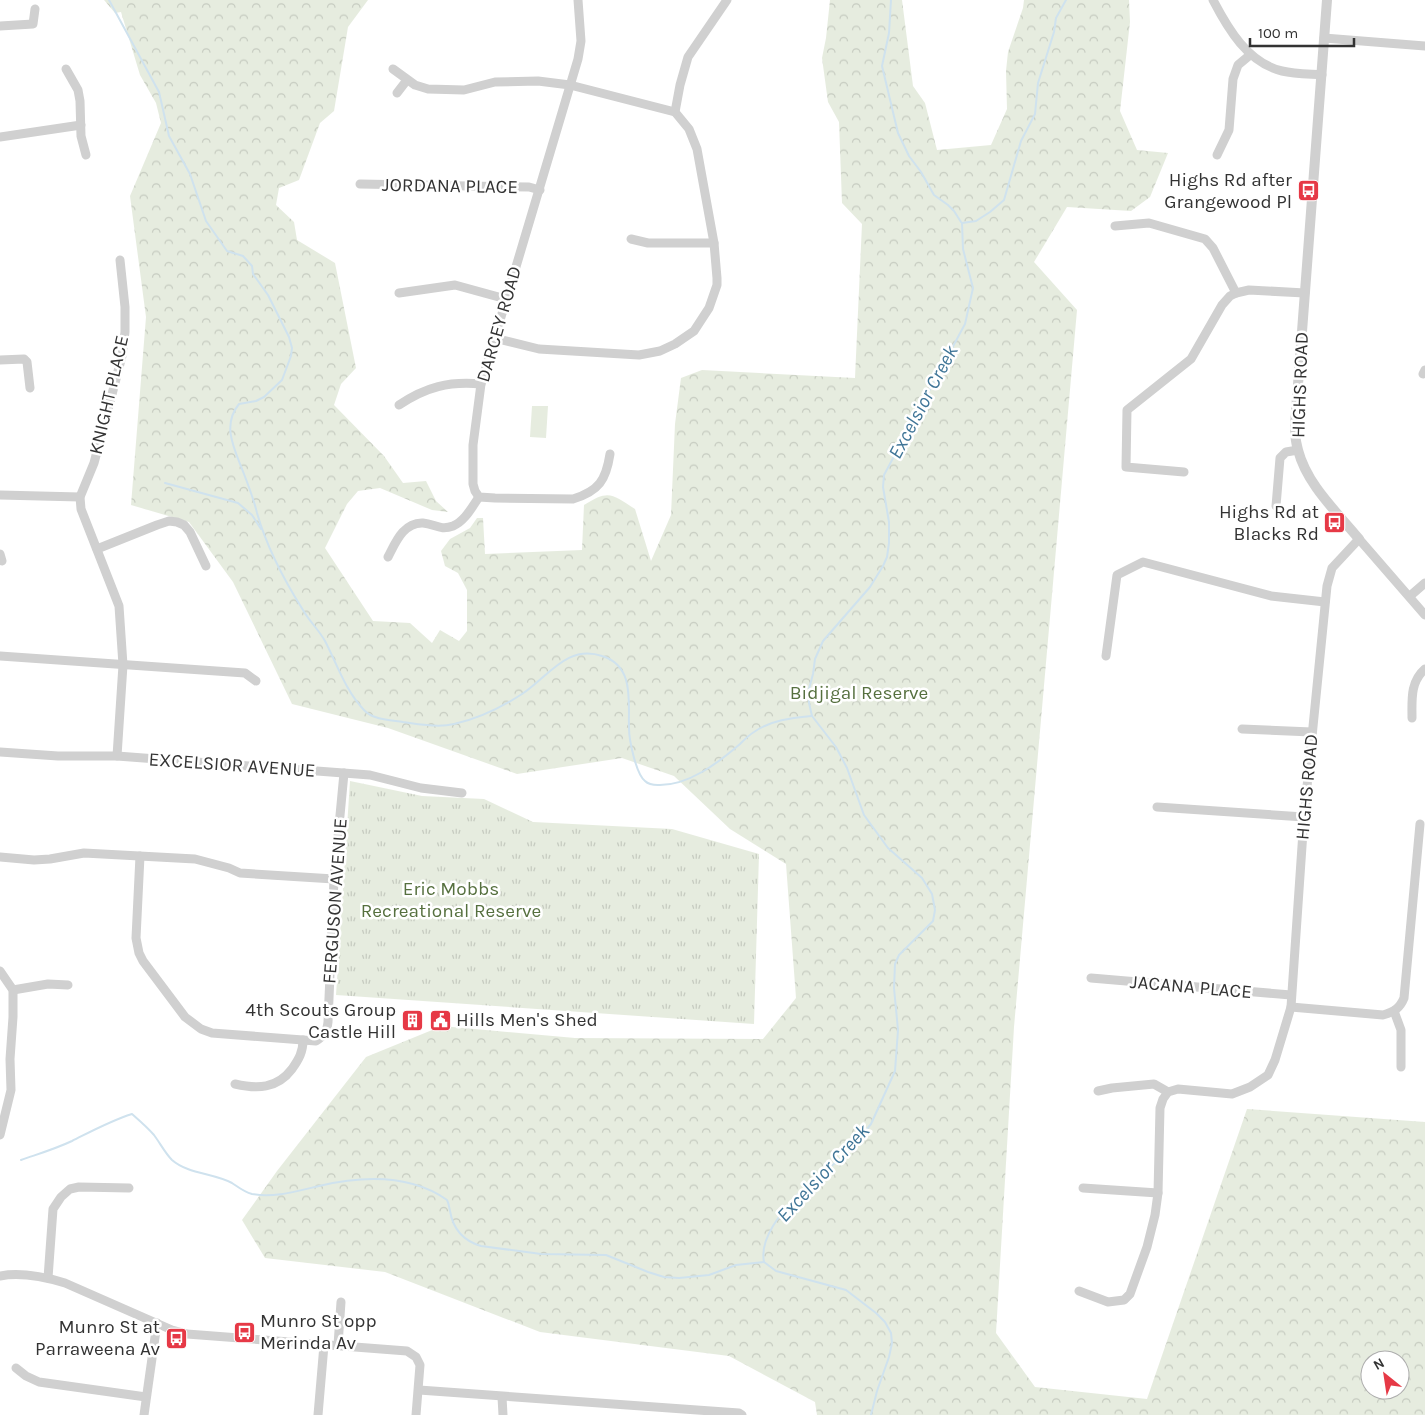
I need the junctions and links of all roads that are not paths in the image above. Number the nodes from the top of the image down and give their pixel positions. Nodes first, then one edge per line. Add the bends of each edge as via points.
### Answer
1 (578, 0) edge
2 (727, 0) edge
3 (1213, 0) edge
4 (1327, 0) edge
5 (35, 9) dead end
6 (0, 26) edge
7 (1324, 38) junction
8 (1425, 46) edge
9 (1250, 55) junction
10 (66, 69) dead end
11 (393, 69) dead end
12 (1322, 75) junction
13 (407, 80) junction
14 (570, 85) junction
15 (397, 93) dead end
16 (675, 112) junction
17 (81, 125) junction
18 (0, 137) edge
19 (86, 155) dead end
20 (1217, 155) dead end
21 (360, 184) dead end
22 (540, 190) junction
23 (1116, 226) dead end
24 (631, 239) dead end
25 (714, 243) junction
26 (120, 260) dead end
27 (399, 293) dead end
28 (1236, 293) junction
29 (1305, 293) junction
30 (506, 299) junction
31 (494, 338) junction
32 (0, 360) edge
33 (481, 384) junction
34 (30, 388) dead end
35 (399, 405) dead end
36 (1298, 450) junction
37 (610, 454) dead end
38 (1184, 472) dead end
39 (0, 495) edge
40 (80, 497) junction
41 (479, 497) junction
42 (1276, 506) dead end
43 (1360, 539) junction
44 (97, 549) junction
45 (388, 558) dead end
46 (206, 566) dead end
47 (1425, 583) edge
48 (1410, 596) junction
49 (1325, 602) junction
50 (1425, 615) edge
51 (0, 656) edge
52 (1106, 656) dead end
53 (123, 665) junction
54 (1425, 669) edge
55 (256, 681) dead end
56 (1412, 718) dead end
57 (1242, 729) dead end
58 (1312, 732) junction
59 (0, 752) edge
60 (117, 756) junction
61 (344, 773) junction
62 (462, 793) dead end
63 (1157, 807) dead end
64 (1304, 817) junction
65 (1420, 824) dead end
66 (140, 856) junction
67 (0, 857) edge
68 (334, 879) junction
69 (0, 971) edge
70 (1091, 978) dead end
71 (68, 985) dead end
72 (13, 990) junction
73 (1291, 996) junction
74 (1291, 1007) junction
75 (1394, 1011) junction
76 (303, 1040) junction
77 (1401, 1067) dead end
78 (235, 1084) dead end
79 (1098, 1091) dead end
80 (1168, 1092) junction
81 (0, 1135) edge
82 (129, 1188) dead end
83 (1083, 1188) dead end
84 (1158, 1193) junction
85 (0, 1276) edge
86 (48, 1278) junction
87 (1079, 1291) dead end
88 (341, 1302) dead end
89 (157, 1323) junction
90 (324, 1344) junction
91 (338, 1345) junction
92 (16, 1368) dead end
93 (419, 1390) junction
94 (146, 1396) junction
95 (502, 1397) junction
96 (144, 1415) edge
97 (318, 1415) edge
98 (416, 1415) edge
99 (503, 1415) edge
100 (742, 1415) edge

1 - 14 street, DARCEY ROAD via 581,42
2 - 16 street via 688,57
3 - 9 street
4 - 7 street, HIGHS ROAD
5 - 6 street via 33,24
7 - 8 street
7 - 12 street, HIGHS ROAD
9 - 12 street via 1282,71
9 - 20 street via 1238,65 1233,78 1229,130
10 - 17 street via 78,90
11 - 13 street
12 - 29 street, HIGHS ROAD
13 - 14 street via 434,90 464,90 495,82
13 - 15 street
14 - 16 street
14 - 22 street, DARCEY ROAD
16 - 25 street via 689,129 697,149
17 - 18 street
17 - 19 street
21 - 22 street, JORDANA PLACE via 529,187
22 - 30 street, DARCEY ROAD
23 - 28 street via 1149,223 1205,239
24 - 25 street via 648,243
25 - 31 street via 717,285 709,308 694,331 660,351 640,355 539,350
26 - 40 street, KNIGHT PLACE via 125,307 122,356 94,463
27 - 30 street via 455,285
28 - 29 street via 1257,290
28 - 38 street via 1222,305 1192,359 1127,410 1126,467
29 - 36 street, HIGHS ROAD via 1296,417
30 - 31 street, DARCEY ROAD
31 - 33 street, DARCEY ROAD
32 - 34 street via 24,359
33 - 35 street via 461,382 434,388
33 - 41 street, DARCEY ROAD via 473,445 473,484
36 - 42 street via 1286,452 1280,458
36 - 43 street, HIGHS ROAD via 1314,484
37 - 41 street via 601,483 584,496 573,499
39 - 40 street
40 - 44 street via 81,509
41 - 45 street via 455,525 444,528 423,523 404,530
43 - 48 street
43 - 49 street, HIGHS ROAD via 1332,568
44 - 46 street via 157,525 177,522 190,532
44 - 53 street via 120,606
47 - 48 street
48 - 50 street
49 - 52 street via 1271,596 1143,562 1117,575
49 - 58 street, HIGHS ROAD
51 - 53 street
53 - 55 street via 244,673
53 - 60 street
54 - 56 street via 1413,689
57 - 58 street
58 - 64 street, HIGHS ROAD
59 - 60 street, EXCELSIOR AVENUE
60 - 61 street, EXCELSIOR AVENUE
61 - 62 street, EXCELSIOR AVENUE
61 - 68 street, FERGUSON AVENUE
63 - 64 street
64 - 73 street, HIGHS ROAD
65 - 75 street via 1404,998
66 - 67 street via 84,853 34,860
66 - 68 street via 196,859 240,873
66 - 76 street, FERGUSON AVENUE via 137,946 143,961 185,1017 212,1033
68 - 76 street, FERGUSON AVENUE via 327,1030 316,1041
69 - 72 street
70 - 73 street, JACANA PLACE
71 - 72 street via 48,984
72 - 81 street via 11,1090
73 - 74 street, HIGHS ROAD
74 - 75 street via 1383,1015
74 - 80 street, HIGHS ROAD via 1268,1075 1232,1094 1178,1089
75 - 77 street via 1401,1030
76 - 78 street via 303,1051 280,1081 264,1087
79 - 80 street via 1154,1084
80 - 84 street via 1160,1108
82 - 86 street via 79,1187 61,1196 53,1209
83 - 84 street
84 - 87 street via 1147,1247 1130,1294 1124,1300 1108,1302
85 - 86 street via 16,1274
86 - 89 street
88 - 91 street
89 - 90 street via 172,1330 198,1335
89 - 94 street
90 - 91 street
90 - 97 street
91 - 93 street via 411,1353 420,1365
92 - 94 street via 39,1382
93 - 95 street
93 - 98 street
94 - 96 street
95 - 99 street
95 - 100 street

